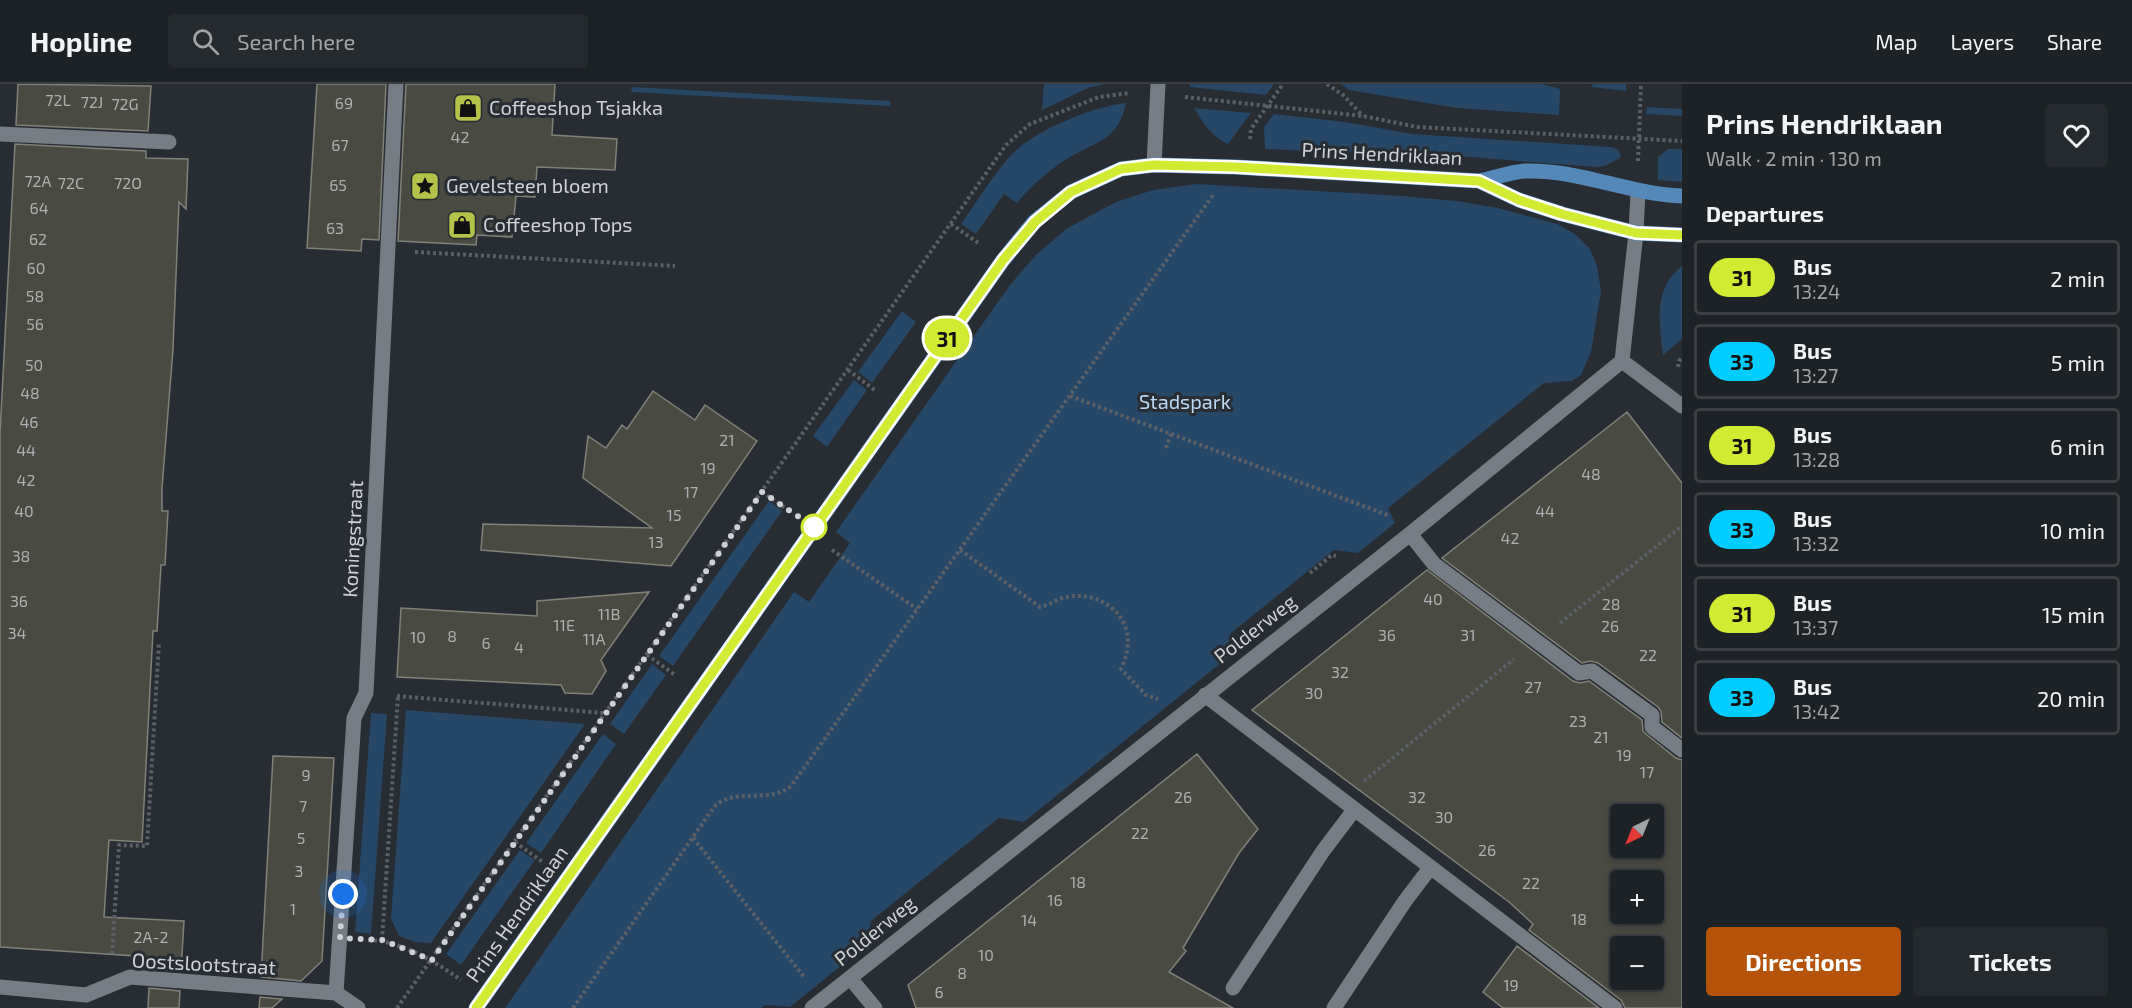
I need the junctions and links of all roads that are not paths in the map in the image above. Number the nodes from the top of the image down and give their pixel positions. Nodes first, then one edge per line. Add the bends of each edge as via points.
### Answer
1 (396, 84) edge
2 (1158, 89) edge
3 (0, 134) edge
4 (168, 142) dead end
5 (1154, 165) junction
6 (1479, 181) junction
7 (1638, 191) junction
8 (1682, 196) edge
9 (1636, 233) junction
10 (1682, 235) edge
11 (1622, 361) junction
12 (1682, 406) edge
13 (1410, 534) junction
14 (1205, 695) junction
15 (1682, 750) edge
16 (1354, 810) junction
17 (1430, 868) junction
18 (850, 978) junction
19 (0, 987) edge
20 (1233, 988) dead end
21 (336, 993) junction
22 (817, 1004) edge
23 (358, 1008) edge
24 (476, 1008) edge
25 (875, 1008) edge
26 (1334, 1008) edge
27 (1616, 1008) edge

1 - 21 street, Koningstraat via 366,693 354,718
2 - 5 street
3 - 4 street
5 - 6 main road, Prins Hendriklaan
5 - 24 main road, Prins Hendriklaan via 1121,169 1071,192 1035,222 1003,260
6 - 7 main road via 1524,171
6 - 9 main road, Prins Hendriklaan via 1519,200
7 - 8 main road
7 - 9 street
9 - 10 main road
9 - 11 street
11 - 12 street
11 - 13 street, Polderweg
13 - 14 street, Polderweg
13 - 15 street via 1434,564 1536,641 1579,673 1592,671 1652,715 1652,727
14 - 16 street
14 - 18 street, Polderweg
16 - 17 street
16 - 20 street
17 - 26 street
17 - 27 street
18 - 22 street, Polderweg
18 - 25 street
19 - 21 street, Oostslootstraat via 86,995 130,977
21 - 23 street

